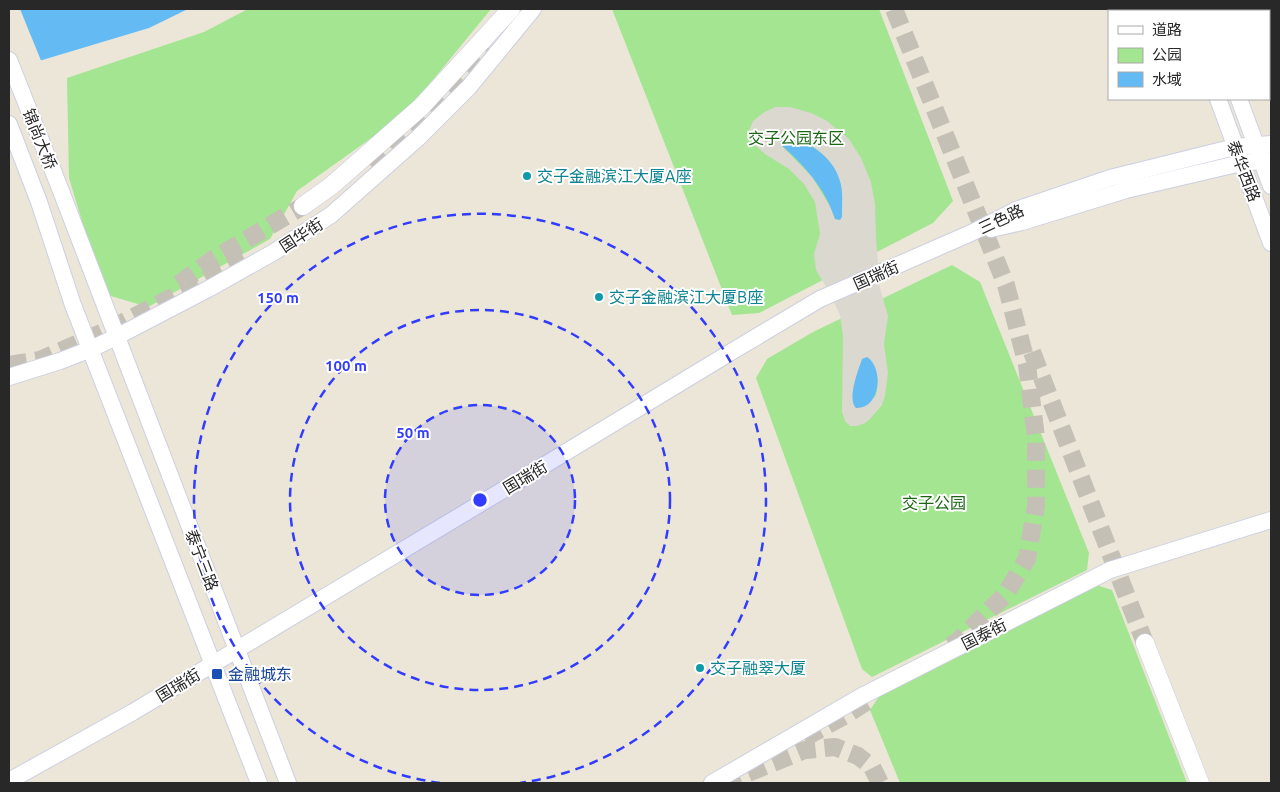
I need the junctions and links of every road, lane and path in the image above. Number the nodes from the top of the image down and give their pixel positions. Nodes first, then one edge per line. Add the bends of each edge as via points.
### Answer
1 (511, 9) edge
2 (533, 9) edge
3 (9, 60) edge
4 (1218, 100) edge
5 (1239, 100) edge
6 (9, 124) edge
7 (1235, 147) junction
8 (1265, 152) edge
9 (1241, 164) junction
10 (1271, 186) edge
11 (303, 206) tunnel mouth
12 (972, 232) junction
13 (1271, 243) edge
14 (116, 337) junction
15 (91, 349) junction
16 (9, 377) edge
17 (1271, 520) edge
18 (1145, 643) tunnel mouth
19 (237, 650) junction
20 (213, 664) junction
21 (9, 781) edge
22 (258, 783) edge
23 (288, 783) edge
24 (712, 783) edge
25 (1200, 783) edge

1 - 11 main road via 421,108 331,186
2 - 14 street, 国华街 via 469,87 418,138 331,215 274,252
3 - 14 street, 锦尚大桥
4 - 7 street, 泰华西路
5 - 8 street, 泰华西路
6 - 15 street, 锦尚大桥
7 - 8 street, 三色路
7 - 9 street, 泰华西路
7 - 12 street, 三色路 via 1110,178 1016,210
8 - 9 street, 三色路
8 - 10 street, 泰华西路
9 - 12 street, 三色路 via 1126,190 1022,222
9 - 13 street, 泰华西路
12 - 19 street, 国瑞街 via 820,299
14 - 15 street, 国华街
14 - 19 street, 泰宁三路
15 - 16 street, 国华街
15 - 20 street, 泰宁三路
17 - 24 street, 国泰街 via 1110,570 862,696
18 - 25 main road
19 - 20 street, 国瑞街
19 - 23 street, 泰宁三路
20 - 21 street, 国瑞街
20 - 22 street, 泰宁三路

